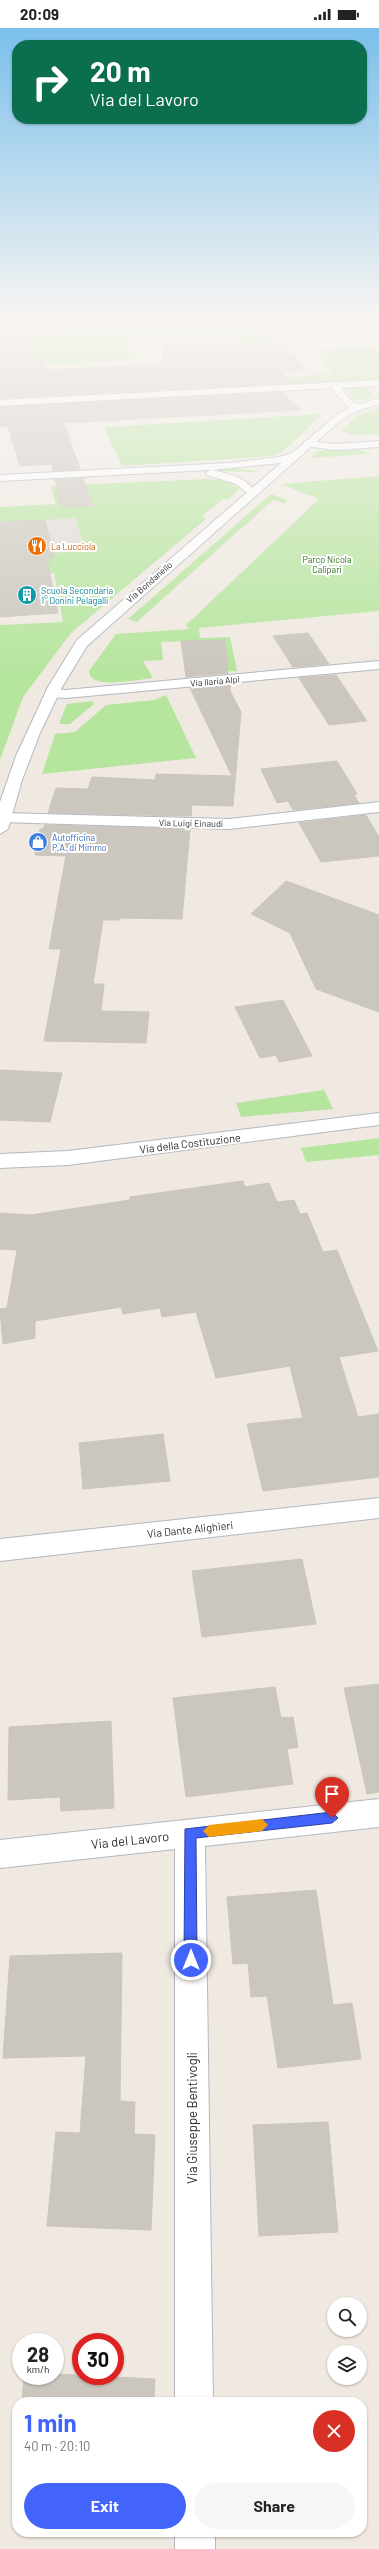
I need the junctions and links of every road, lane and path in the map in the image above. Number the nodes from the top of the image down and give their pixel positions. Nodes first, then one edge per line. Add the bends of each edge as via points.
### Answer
1 (316, 438) edge
2 (339, 438) edge
3 (356, 438) edge
4 (308, 444) junction
5 (379, 444) edge
6 (296, 455) junction
7 (229, 466) junction
8 (211, 473) junction
9 (274, 474) junction
10 (113, 475) junction
11 (0, 478) edge
12 (0, 485) edge
13 (252, 494) junction
14 (379, 665) edge
15 (52, 693) junction
16 (379, 807) edge
17 (1, 824) edge
18 (379, 1119) edge
19 (0, 1161) edge
20 (379, 1508) edge
21 (0, 1550) edge
22 (379, 1813) edge
23 (190, 1833) junction
24 (0, 1854) edge
25 (194, 2397) edge
26 (195, 2537) edge
27 (195, 2549) edge

1 - 4 street, Via Bondanello
2 - 3 street
4 - 5 street via 337,447
4 - 6 street, Via Bondanello
6 - 7 street via 280,460
6 - 9 street, Via Bondanello
7 - 9 street via 258,468
7 - 10 street
8 - 9 street
8 - 10 street
8 - 13 street via 242,481
9 - 13 street, Via Bondanello
10 - 11 street
10 - 12 street
13 - 15 street, Via Bondanello via 91,633 66,666
14 - 15 street, Via Ilaria Alpi via 87,693
15 - 17 street, Via Bondanello via 30,737
16 - 17 street, Via Luigi Einaudi via 229,824
18 - 19 street, Via della Costituzione via 68,1158
20 - 21 street, Via Dante Alighieri
22 - 23 street, Via del Lavoro
23 - 24 street, Via del Lavoro
23 - 25 street, Via Giuseppe Bentivogli
26 - 27 street

